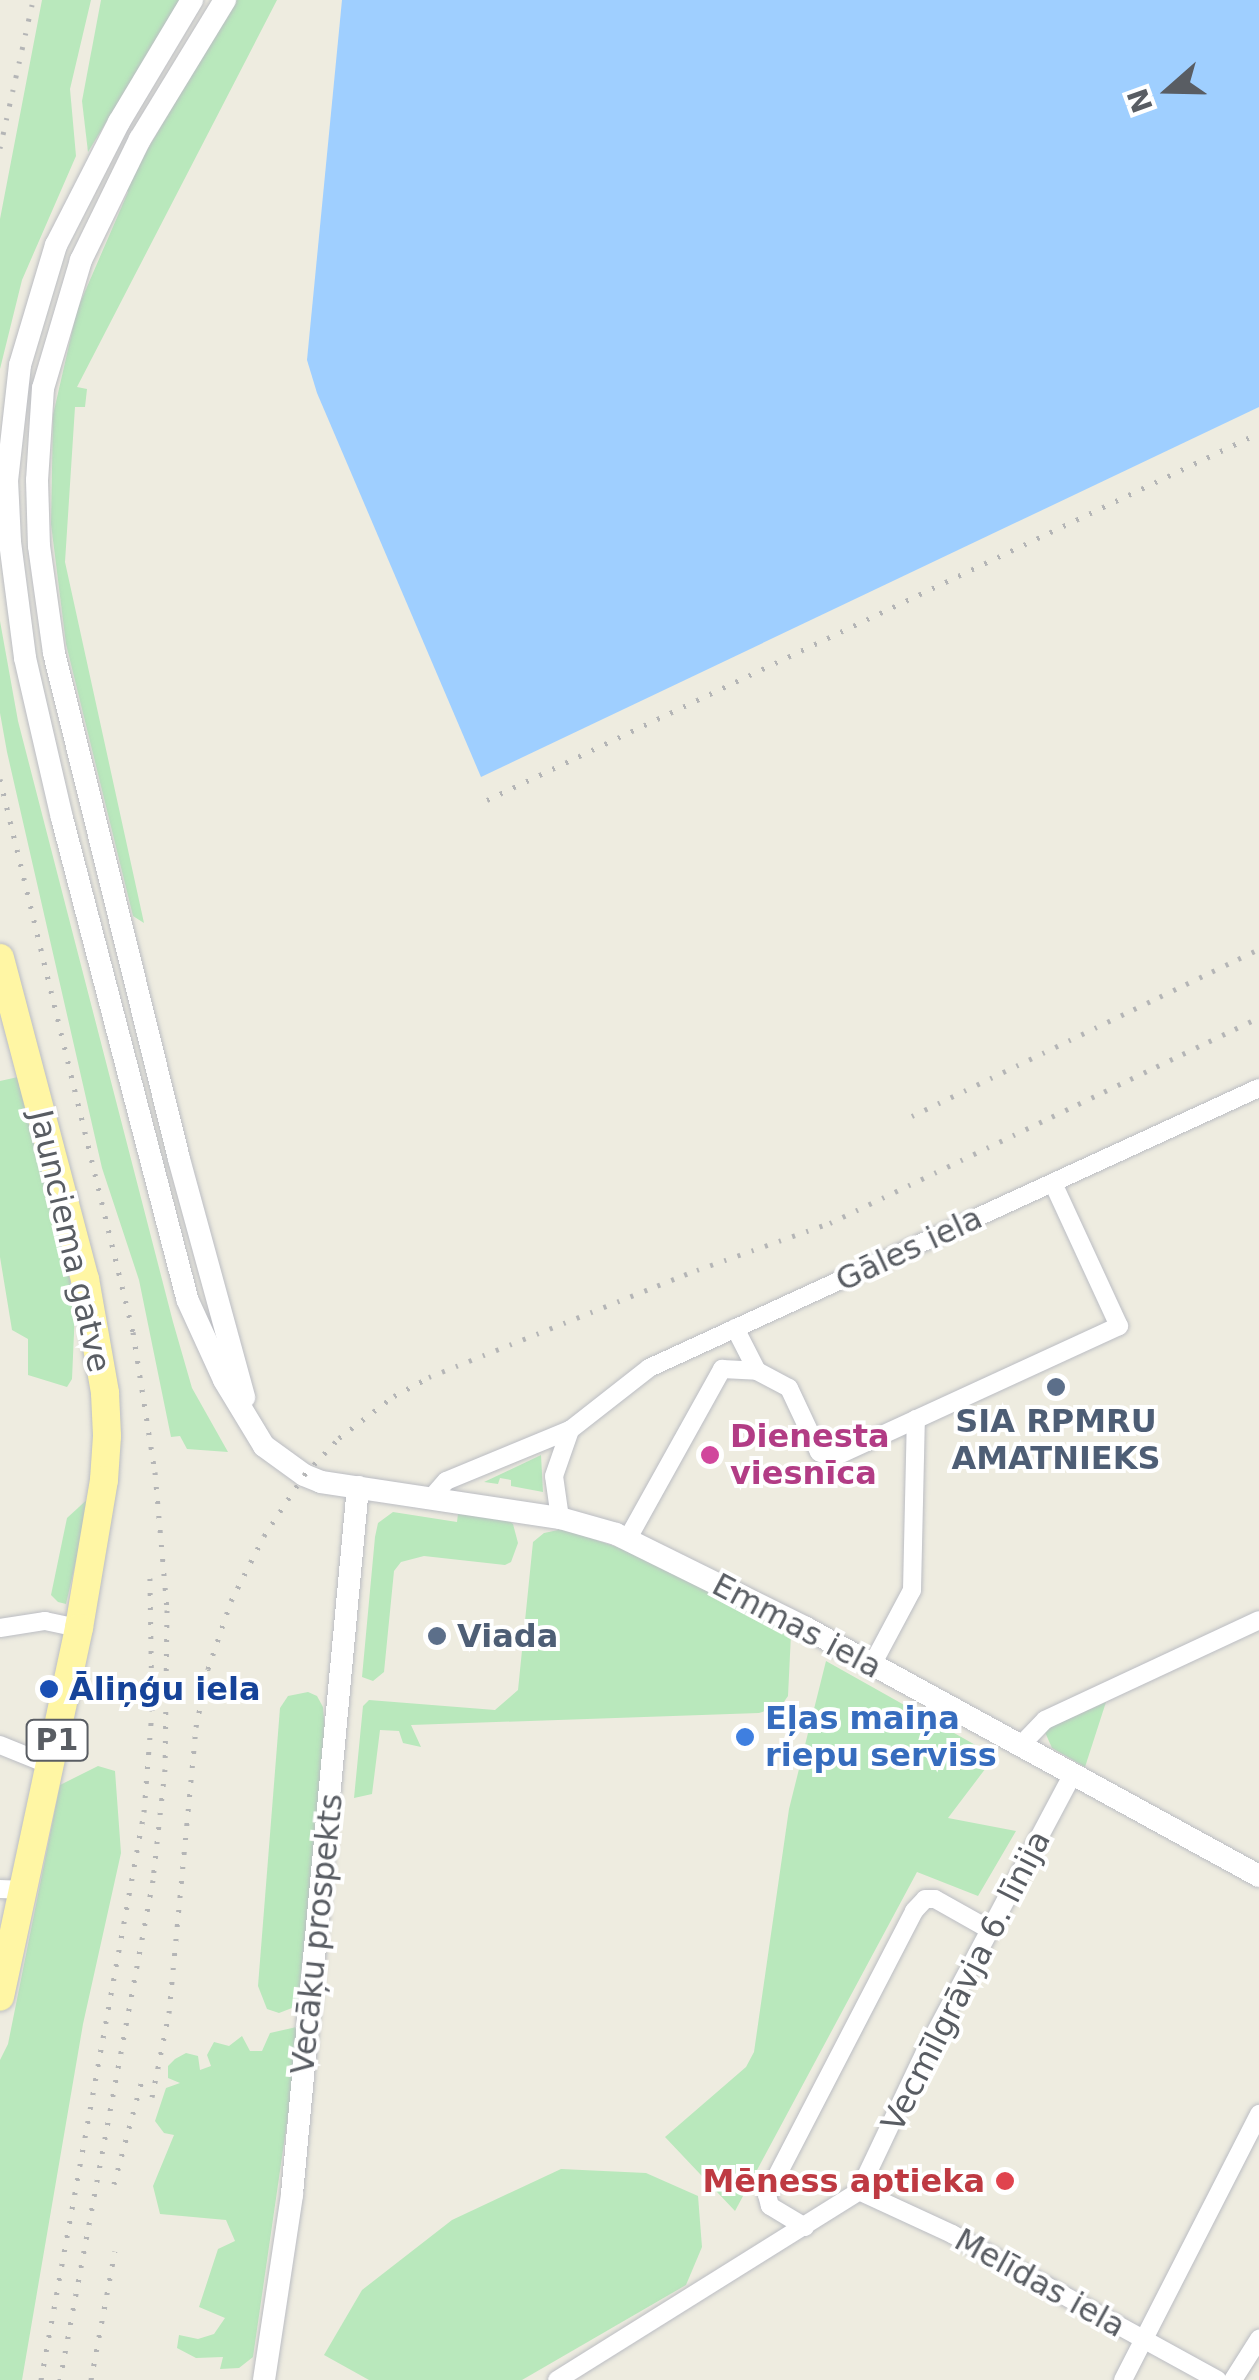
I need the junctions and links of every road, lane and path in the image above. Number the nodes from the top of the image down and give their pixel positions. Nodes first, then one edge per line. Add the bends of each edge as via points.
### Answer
1 (192, 0) edge
2 (224, 0) edge
3 (124, 945) junction
4 (98, 952) junction
5 (0, 958) edge
6 (0, 1010) edge
7 (26, 1063) junction
8 (1259, 1088) edge
9 (1053, 1182) junction
10 (735, 1328) junction
11 (756, 1371) junction
12 (250, 1419) junction
13 (916, 1419) junction
14 (570, 1430) junction
15 (358, 1488) junction
16 (433, 1496) junction
17 (560, 1518) junction
18 (628, 1540) junction
19 (1259, 1620) edge
20 (0, 1628) edge
21 (79, 1628) junction
22 (872, 1665) junction
23 (0, 1745) edge
24 (1020, 1746) junction
25 (52, 1766) junction
26 (1072, 1774) junction
27 (1259, 1876) edge
28 (13, 1889) edge
29 (990, 1930) junction
30 (0, 1993) edge
31 (1259, 2114) edge
32 (860, 2192) junction
33 (806, 2228) junction
34 (1142, 2340) junction
35 (1259, 2340) edge
36 (264, 2380) edge
37 (557, 2380) edge
38 (1122, 2380) edge
39 (1218, 2380) edge
40 (1233, 2380) edge

1 - 4 main road, Emmas iela via 118,122 56,245 33,312 12,417 10,542 25,658
2 - 3 main road via 140,139 82,260 43,388 39,546 54,653
3 - 4 main road
3 - 12 main road
4 - 12 main road, Emmas iela via 187,1299
5 - 7 main road, Jaunciema gatve / P1
6 - 7 main road, P1
7 - 21 main road, Jaunciema gatve / P1 via 85,1278 105,1393 104,1480
8 - 9 street, Gāles iela
9 - 10 street, Gāles iela
9 - 13 street via 1119,1326
10 - 11 street
10 - 14 street, Gāles iela via 649,1368
11 - 13 street via 789,1388 819,1452 832,1458
11 - 18 street via 722,1369
12 - 15 main road, Emmas iela via 264,1446 287,1467 320,1482
13 - 22 street via 912,1590
14 - 16 street, Gāles iela via 446,1481
14 - 17 street via 554,1476
15 - 16 main road, Emmas iela
15 - 36 main road, Vecāķu prospekts via 292,2194
16 - 17 main road, Emmas iela
17 - 18 main road, Emmas iela
18 - 22 main road, Emmas iela
19 - 24 street via 1045,1720
20 - 21 street via 46,1621
21 - 25 main road, Jaunciema gatve / P1
22 - 24 main road, Emmas iela
23 - 25 street
24 - 26 main road, Emmas iela
25 - 28 main road, Jaunciema gatve / P1
26 - 27 main road, Emmas iela
26 - 29 street, Vecmīlgrāvja 6. līnija
28 - 30 main road, Jaunciema gatve / P1
29 - 32 street, Vecmīlgrāvja 6. līnija
29 - 33 street via 935,1899 914,1911 768,2196 770,2206
31 - 34 street
32 - 33 street, Vecmīlgrāvja 6. līnija
32 - 34 street, Melīdas iela via 952,2234
33 - 37 street, Vecmīlgrāvja 6. līnija
34 - 38 street
34 - 39 street, Melīdas iela
35 - 40 street

